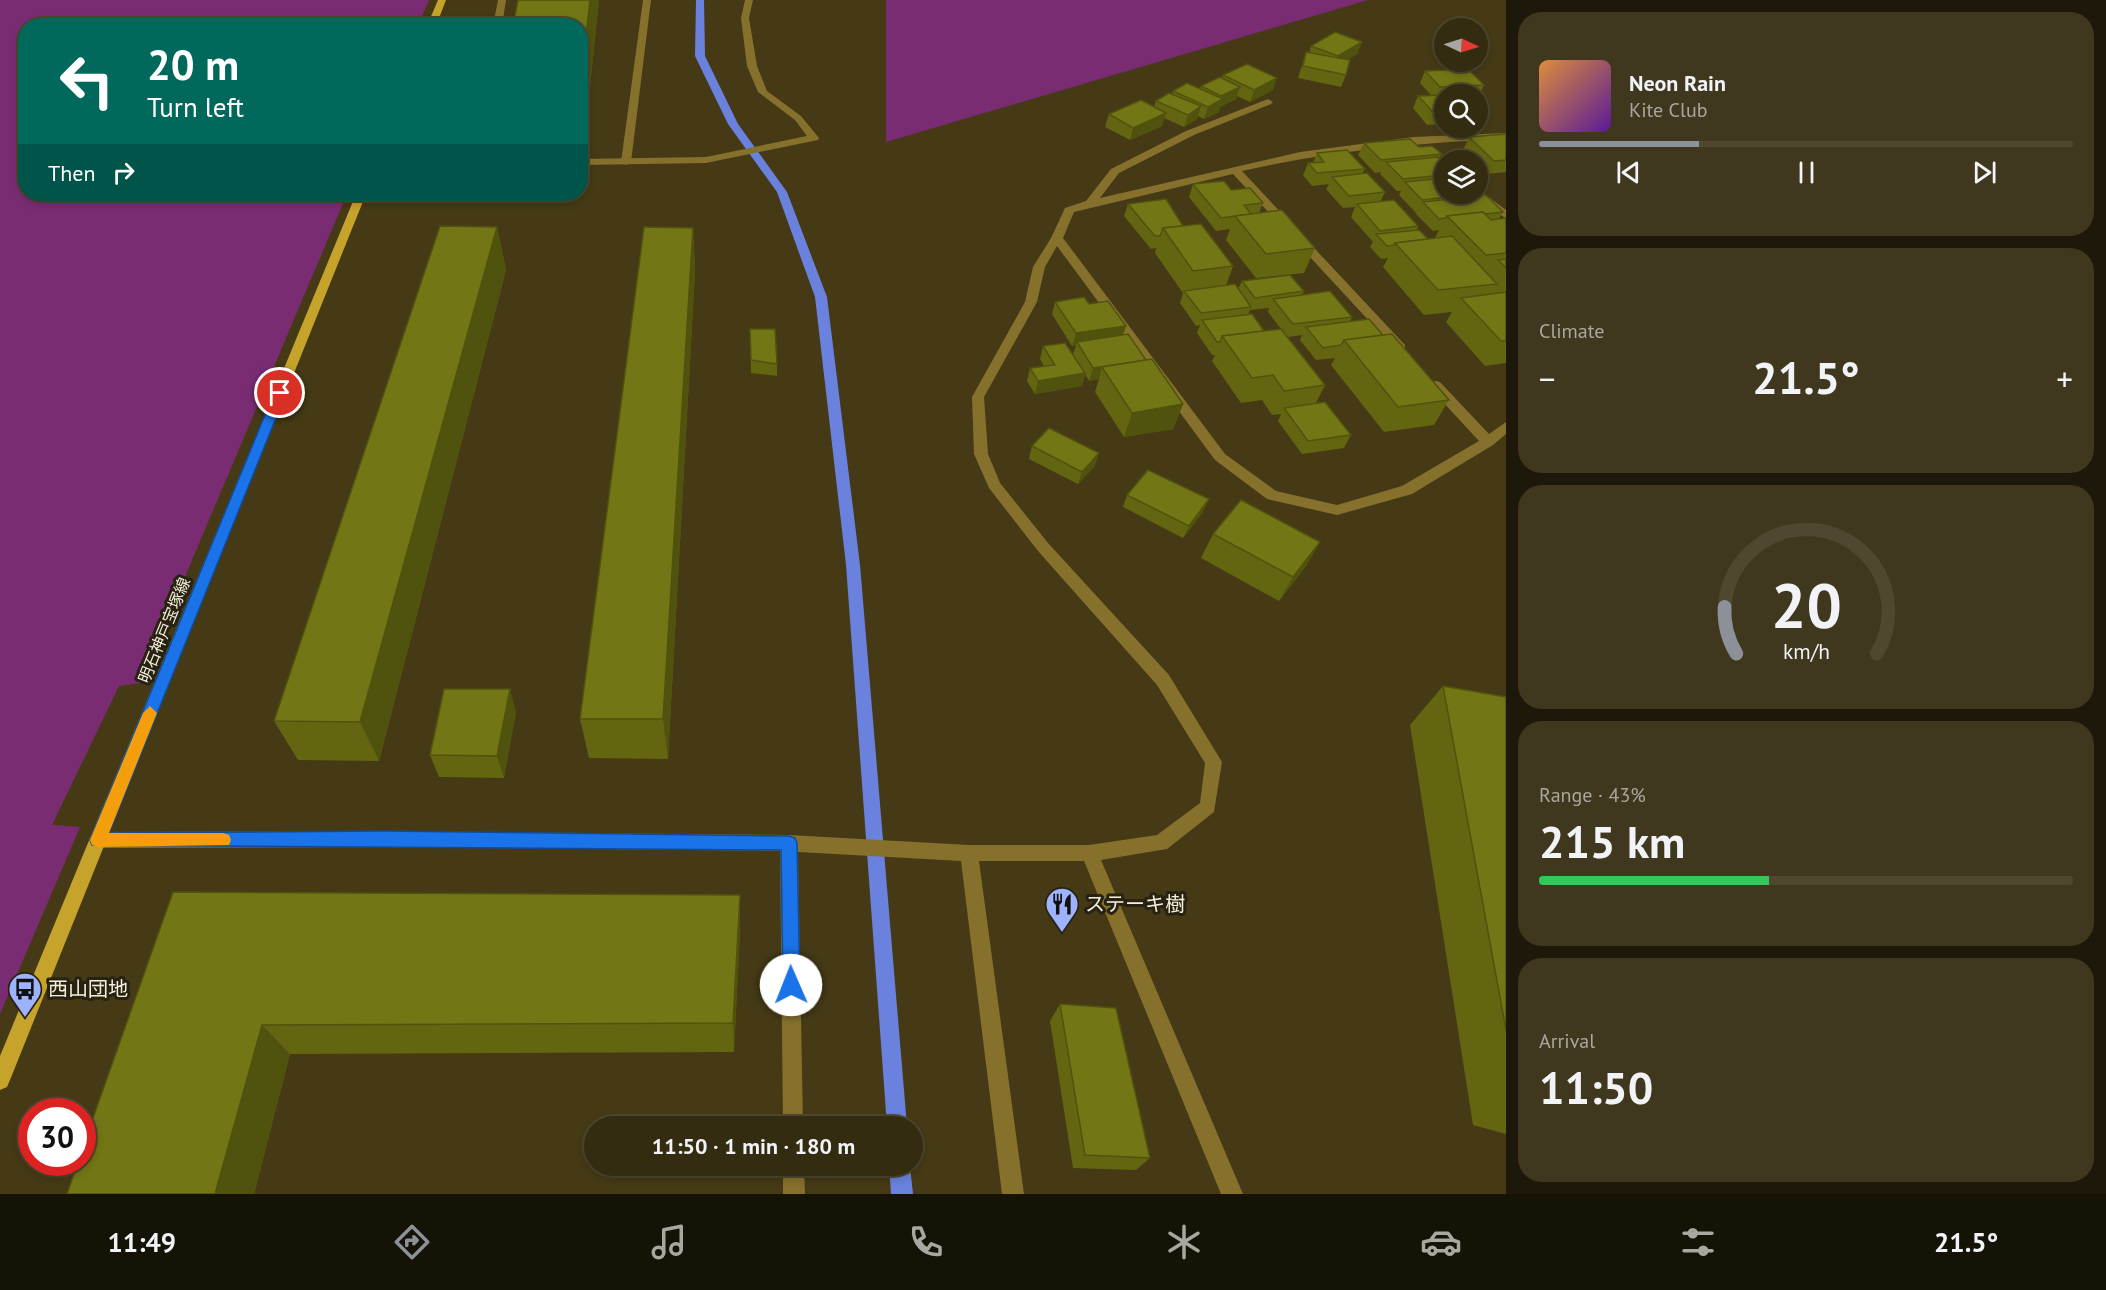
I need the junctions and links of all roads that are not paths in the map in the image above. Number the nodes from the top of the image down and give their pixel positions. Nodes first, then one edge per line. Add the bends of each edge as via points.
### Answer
1 (442, 0) edge
2 (502, 0) edge
3 (646, 0) edge
4 (749, 0) edge
5 (434, 18) edge
6 (499, 18) edge
7 (1268, 102) dead end
8 (1506, 136) edge
9 (1414, 141) junction
10 (1429, 153) edge
11 (588, 162) edge
12 (626, 162) junction
13 (1236, 171) junction
14 (358, 201) edge
15 (1488, 201) edge
16 (1090, 203) junction
17 (1506, 216) edge
18 (1057, 238) junction
19 (1407, 355) edge
20 (1423, 372) edge
21 (1506, 427) edge
22 (1488, 442) junction
23 (98, 840) junction
24 (795, 844) junction
25 (969, 853) junction
26 (1089, 853) junction
27 (0, 1080) edge
28 (793, 1116) edge
29 (794, 1176) edge
30 (794, 1194) edge
31 (1013, 1194) edge
32 (1232, 1194) edge

1 - 5 main road
2 - 6 street
3 - 12 street
4 - 12 street via 745,18 752,66 763,92 798,118 814,138 706,160
7 - 16 street via 1190,133 1115,171
8 - 9 street
9 - 10 street
9 - 13 street via 1300,155
11 - 12 street
13 - 16 street
13 - 19 street
14 - 23 main road, 明石神戸宝塚線
15 - 17 street
16 - 18 street via 1069,210
18 - 22 street via 1220,457 1272,495 1337,510 1407,490
18 - 26 street via 1039,267 1031,302 978,397 981,454 994,485 1043,547 1163,680 1214,762 1209,807 1161,843
20 - 22 street
21 - 22 street
23 - 24 street via 384,838
23 - 27 main road, 明石神戸宝塚線
24 - 25 street
24 - 28 street
25 - 26 street
25 - 31 street
26 - 32 street
29 - 30 street

